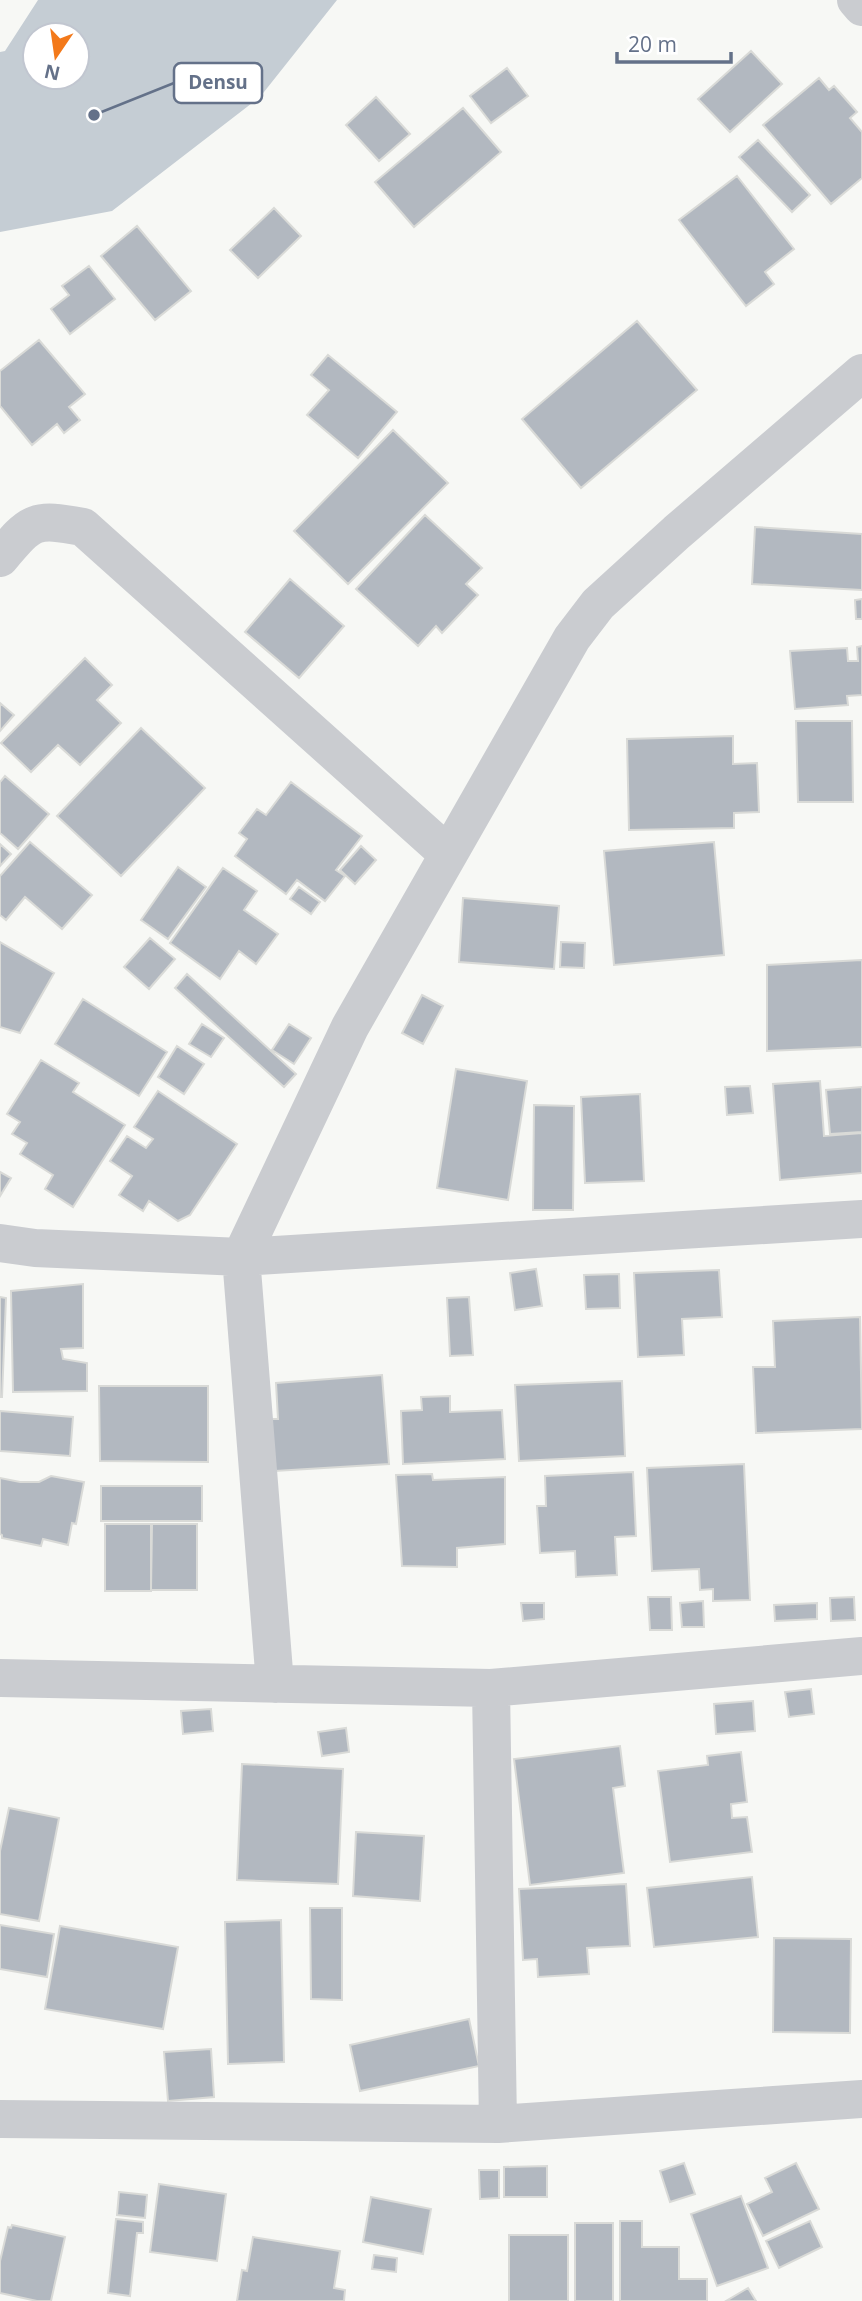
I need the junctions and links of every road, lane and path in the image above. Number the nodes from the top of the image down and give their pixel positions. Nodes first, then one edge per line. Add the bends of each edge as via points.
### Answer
1 (856, 0) edge
2 (862, 7) edge
3 (862, 373) edge
4 (0, 558) edge
5 (448, 854) junction
6 (862, 1219) edge
7 (0, 1243) edge
8 (241, 1257) junction
9 (862, 1656) edge
10 (0, 1678) edge
11 (275, 1684) junction
12 (491, 1688) junction
13 (862, 2099) edge
14 (0, 2119) edge
15 (498, 2124) junction

1 - 2 street
3 - 5 street via 598,604 572,638
4 - 5 street via 24,529 49,521 83,527
5 - 8 street via 350,1027
6 - 8 street
7 - 8 street
8 - 11 street
9 - 12 street
10 - 11 street
11 - 12 street
12 - 15 street
13 - 15 street
14 - 15 street

